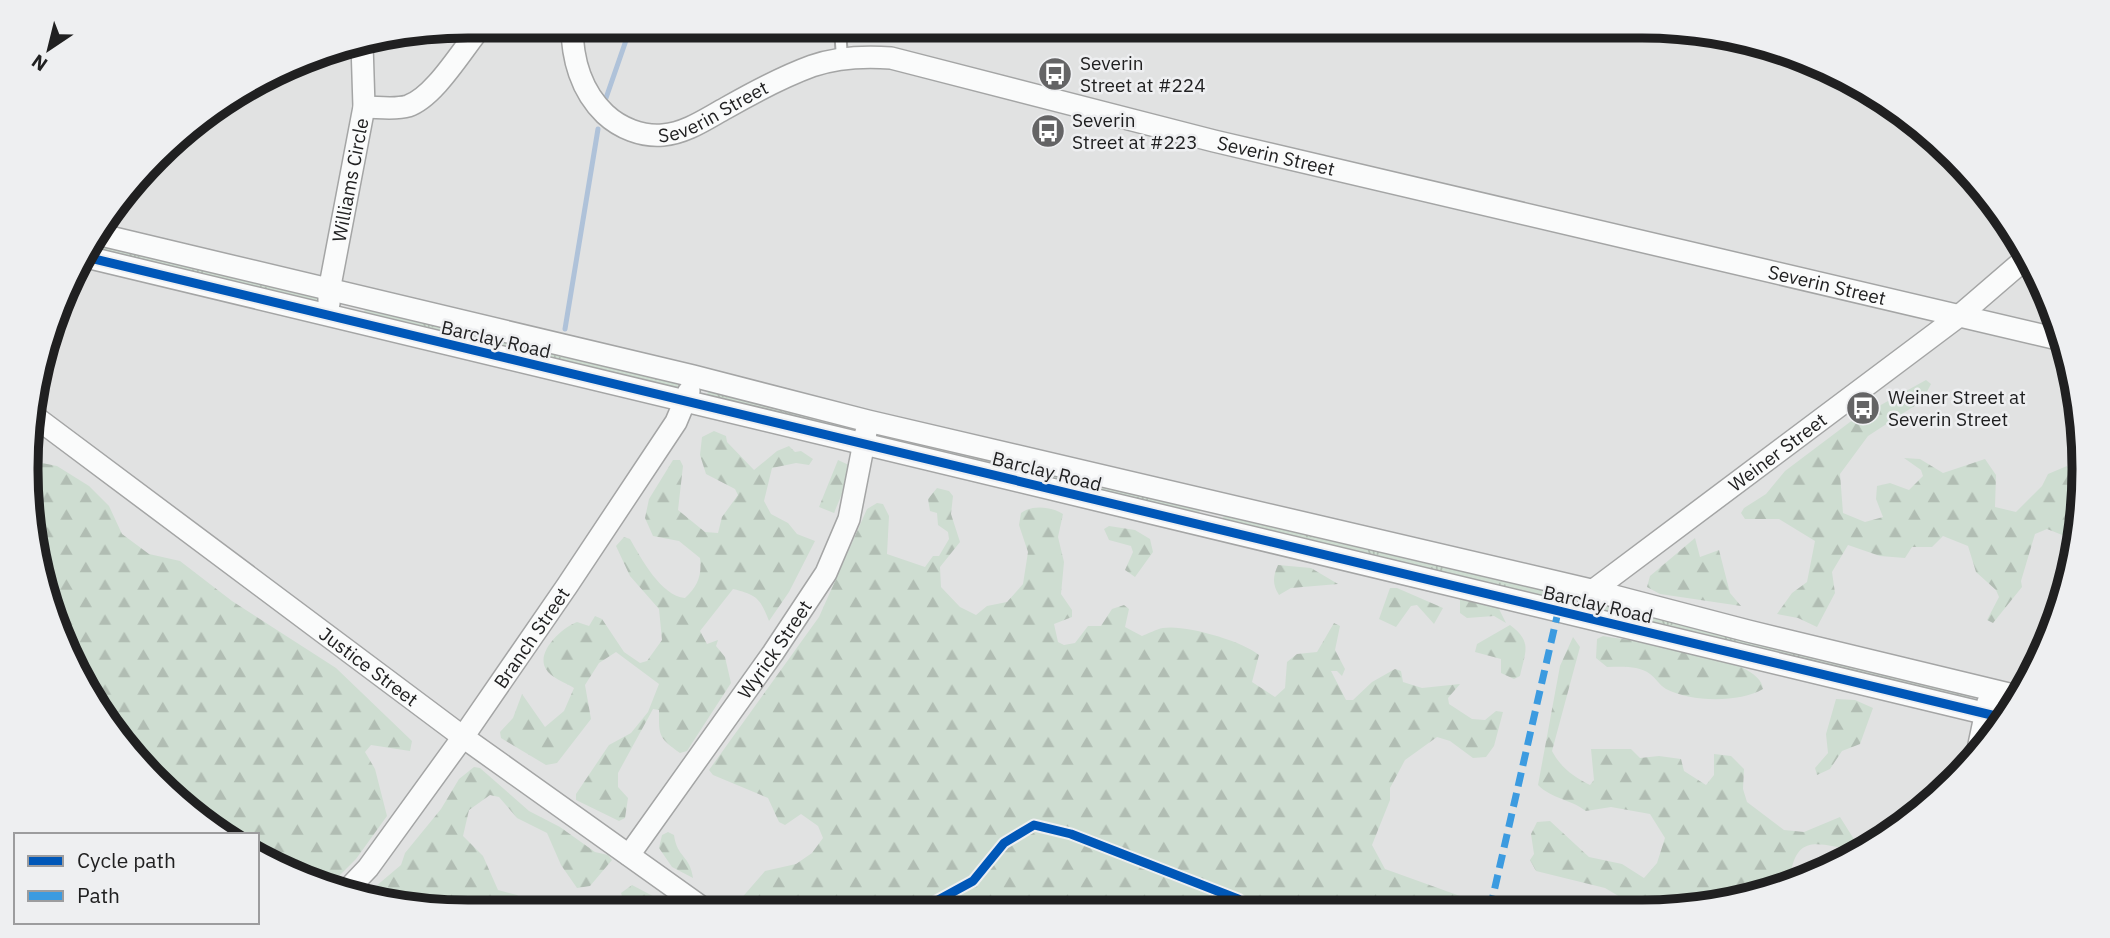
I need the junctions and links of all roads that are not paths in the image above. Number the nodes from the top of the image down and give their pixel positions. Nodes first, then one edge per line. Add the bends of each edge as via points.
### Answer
1 (472, 39) edge
2 (574, 39) edge
3 (841, 39) edge
4 (362, 52) edge
5 (842, 58) junction
6 (365, 107) junction
7 (107, 236) edge
8 (93, 260) edge
9 (2019, 264) edge
10 (329, 291) junction
11 (1959, 316) junction
12 (329, 317) junction
13 (2051, 337) edge
14 (693, 376) junction
15 (686, 402) junction
16 (41, 421) edge
17 (868, 421) junction
18 (863, 445) junction
19 (1215, 502) junction
20 (1208, 528) junction
21 (1595, 591) junction
22 (1558, 612) junction
23 (1991, 690) junction
24 (2008, 694) edge
25 (1995, 714) edge
26 (1994, 716) edge
27 (463, 737) junction
28 (629, 855) junction
29 (353, 884) edge
30 (692, 900) edge

1 - 6 street via 417,102
2 - 5 street, Severin Street via 577,65 594,103 617,124 654,136 691,127 792,73
3 - 5 lane
4 - 6 street, Williams Circle
5 - 11 street, Severin Street via 891,58 919,64 1214,141
6 - 10 street, Williams Circle
7 - 10 street, Barclay Road
8 - 12 street, Barclay Road
9 - 11 street, Weiner Street
10 - 12 street, Williams Circle
10 - 14 street, Barclay Road
11 - 13 street, Severin Street
11 - 21 street, Weiner Street
12 - 15 street, Barclay Road
14 - 15 street, Branch Street
14 - 17 street, Barclay Road
15 - 18 street, Barclay Road
15 - 27 street, Branch Street
16 - 27 street, Justice Street
17 - 18 street, Wyrick Street
17 - 19 street, Barclay Road
18 - 20 street, Barclay Road
18 - 28 street, Wyrick Street via 849,519 826,573
19 - 20 street
19 - 21 street, Barclay Road
20 - 22 street, Barclay Road
21 - 22 street, Weiner Street
21 - 23 street, Barclay Road
22 - 26 street, Barclay Road
23 - 24 street, Barclay Road
23 - 25 street
27 - 28 street, Justice Street
27 - 29 street, Branch Street
28 - 30 street, Justice Street

